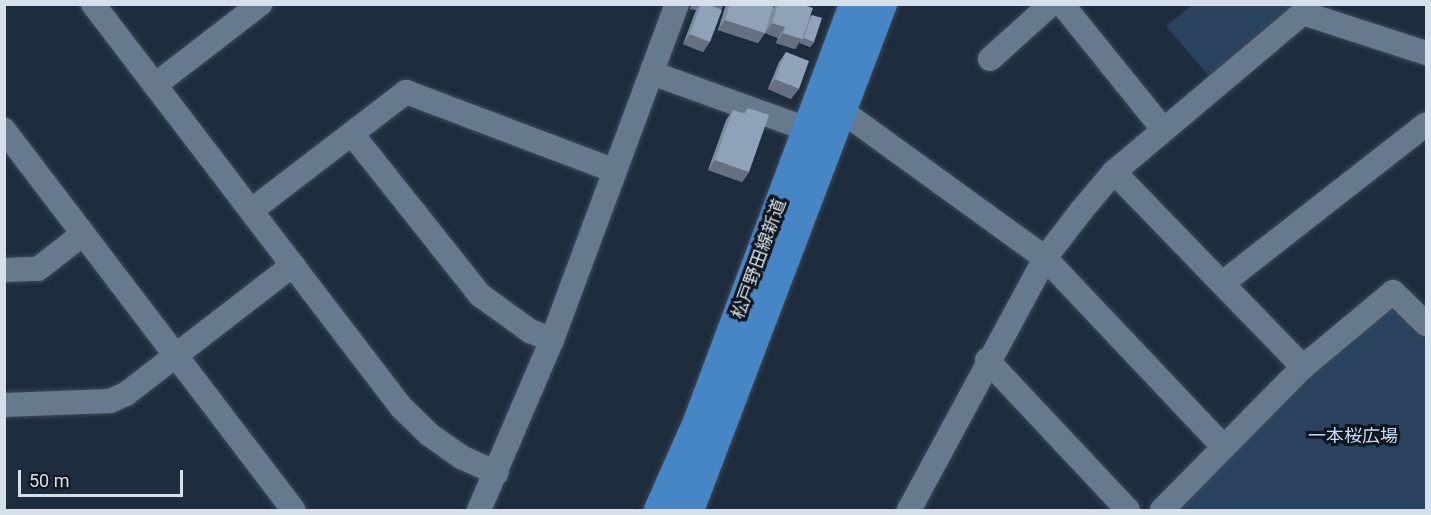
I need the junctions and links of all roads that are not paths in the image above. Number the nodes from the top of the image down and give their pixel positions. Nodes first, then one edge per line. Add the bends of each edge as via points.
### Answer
1 (93, 4) edge
2 (260, 4) edge
3 (677, 4) edge
4 (854, 4) edge
5 (882, 4) edge
6 (1051, 4) edge
7 (1062, 4) edge
8 (1304, 9) edge
9 (1426, 53) edge
10 (990, 59) dead end
11 (652, 73) junction
12 (155, 85) junction
13 (842, 111) junction
14 (1426, 124) edge
15 (807, 129) junction
16 (1163, 129) junction
17 (4, 130) edge
18 (352, 134) junction
19 (615, 171) junction
20 (1114, 172) junction
21 (252, 210) junction
22 (83, 234) junction
23 (1045, 258) junction
24 (293, 265) junction
25 (4, 270) edge
26 (1224, 282) junction
27 (1426, 324) edge
28 (552, 340) junction
29 (176, 356) junction
30 (987, 360) junction
31 (1303, 367) junction
32 (4, 405) edge
33 (1224, 447) junction
34 (497, 473) junction
35 (917, 506) edge
36 (294, 510) edge
37 (479, 510) edge
38 (659, 510) edge
39 (689, 510) edge
40 (1128, 510) edge
41 (1162, 510) edge

1 - 12 street
2 - 12 street
3 - 11 street
4 - 15 main road, 松戸野田線新道
5 - 13 main road, 松戸野田線新道
6 - 10 street
7 - 16 street
8 - 9 street
8 - 16 street
11 - 15 street
11 - 19 street
12 - 21 street
13 - 23 street
13 - 39 main road, 松戸野田線新道
14 - 26 street
15 - 38 main road, 松戸野田線新道 via 698,422
16 - 20 street
17 - 22 street
18 - 19 street via 406,92
18 - 21 street
18 - 28 street via 480,295 530,331
19 - 28 street
20 - 23 street
20 - 26 street
21 - 24 street
22 - 25 street via 38,269
22 - 29 street
23 - 30 street
23 - 33 street
24 - 29 street
24 - 34 street via 401,407 453,452
26 - 31 street
27 - 31 street via 1393,292
28 - 34 street
29 - 32 street via 126,394 110,401
29 - 36 street
30 - 35 street
30 - 40 street
31 - 33 street
33 - 41 street
34 - 37 street

